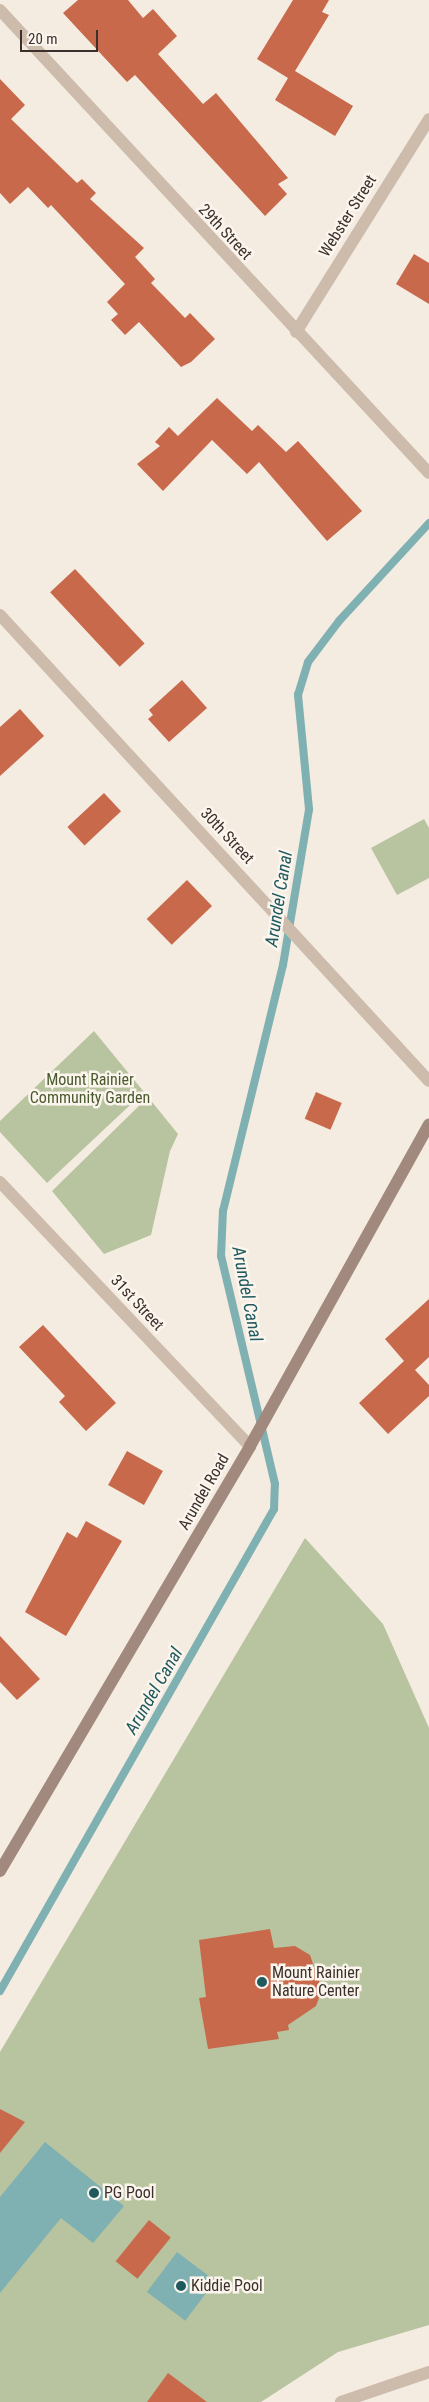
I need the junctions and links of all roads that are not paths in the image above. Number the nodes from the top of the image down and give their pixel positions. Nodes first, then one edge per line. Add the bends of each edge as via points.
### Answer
1 (0, 10) edge
2 (429, 119) edge
3 (296, 332) junction
4 (429, 473) edge
5 (0, 615) edge
6 (429, 1081) edge
7 (429, 1125) edge
8 (0, 1182) edge
9 (250, 1446) junction
10 (0, 1871) edge
11 (429, 2372) edge
12 (341, 2402) edge

1 - 3 street, 29th Street
2 - 3 street, Webster Street
3 - 4 street, 29th Street
5 - 6 street, 30th Street
7 - 9 street, Arundel Road
8 - 9 street, 31st Street
9 - 10 street, Arundel Road
11 - 12 street

